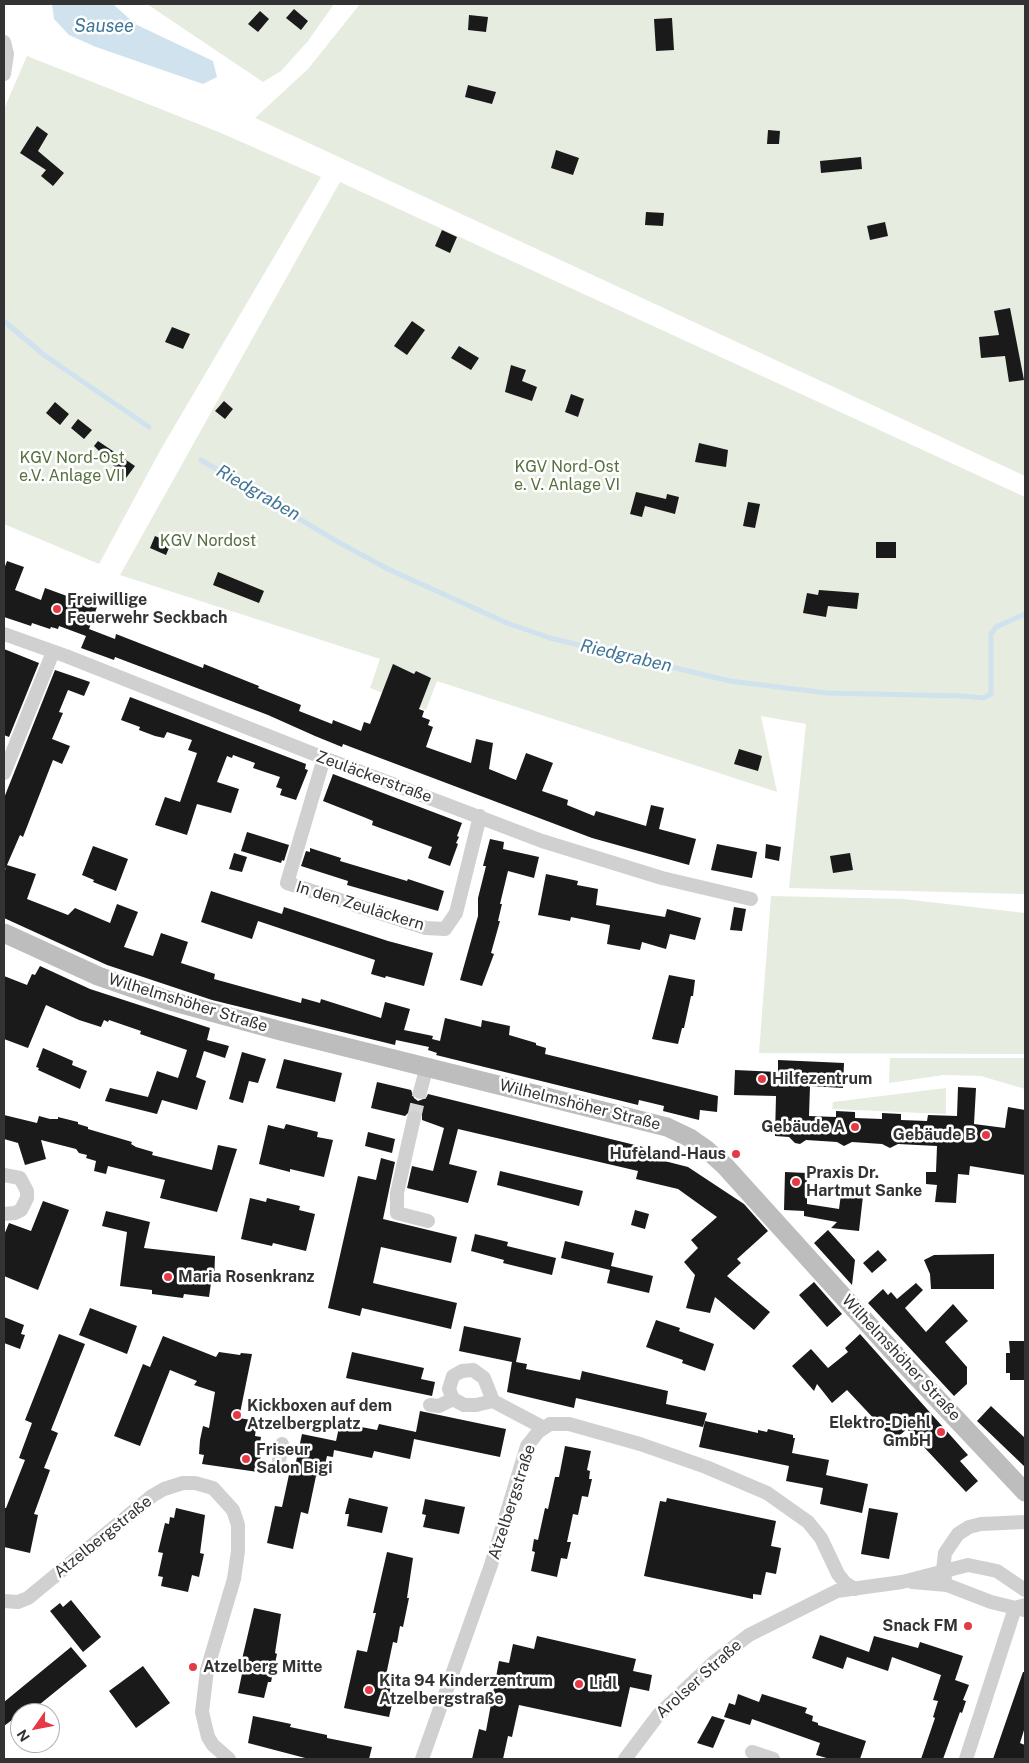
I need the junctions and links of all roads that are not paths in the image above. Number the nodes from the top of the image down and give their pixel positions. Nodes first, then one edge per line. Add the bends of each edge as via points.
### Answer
1 (4, 42) edge
2 (4, 74) edge
3 (4, 634) edge
4 (53, 652) junction
5 (324, 758) junction
6 (4, 773) edge
7 (480, 816) junction
8 (751, 899) dead end
9 (4, 932) edge
10 (427, 1066) junction
11 (420, 1092) tunnel mouth
12 (414, 1118) tunnel mouth
13 (4, 1175) edge
14 (4, 1214) edge
15 (428, 1220) dead end
16 (453, 1399) junction
17 (493, 1401) junction
18 (430, 1405) dead end
19 (544, 1428) junction
20 (282, 1444) dead end
21 (279, 1460) dead end
22 (1025, 1492) edge
23 (1025, 1522) edge
24 (943, 1570) junction
25 (902, 1582) junction
26 (946, 1584) junction
27 (856, 1589) junction
28 (1025, 1590) edge
29 (4, 1601) edge
30 (1022, 1608) edge
31 (752, 1752) dead end
32 (229, 1759) edge
33 (422, 1759) edge
34 (625, 1759) edge
35 (773, 1759) edge
36 (966, 1759) edge

1 - 2 street via 7,54
3 - 4 street, Zeuläckerstraße
4 - 5 street, Zeuläckerstraße
4 - 6 street
5 - 7 street, Zeuläckerstraße
5 - 7 street, In den Zeuläckern via 287,883 426,928 445,929 456,913
7 - 8 street, Zeuläckerstraße via 598,860
9 - 10 main road, Wilhelmshöher Straße via 98,976 167,1000
10 - 11 street
10 - 22 main road, Wilhelmshöher Straße via 667,1126 707,1150
12 - 15 street via 397,1193 396,1214
13 - 14 street via 20,1178 28,1191 28,1198 21,1210
16 - 17 street via 464,1405
16 - 17 street via 449,1389 453,1376 473,1370 484,1378
16 - 18 street via 439,1406
17 - 19 street
19 - 27 street, Atzelbergstraße via 550,1424 569,1424 632,1441 767,1493 808,1522 821,1538 838,1574
19 - 33 street, Atzelbergstraße via 528,1446 491,1565
20 - 21 street
23 - 24 street via 969,1527 950,1543
24 - 25 street, Arolser Straße
24 - 26 street
24 - 28 street, Arolser Straße via 982,1566 997,1571
25 - 26 street, Arolser Straße
25 - 27 street, Arolser Straße
26 - 30 street, Arolser Straße via 991,1602
27 - 34 street, Arolser Straße via 837,1592 749,1635 714,1662 659,1714
29 - 32 street, Atzelbergstraße via 18,1602 28,1598 164,1489 195,1483 213,1488 233,1510 238,1525 238,1551 234,1579 206,1675 202,1712 212,1745
30 - 36 street
31 - 35 street

